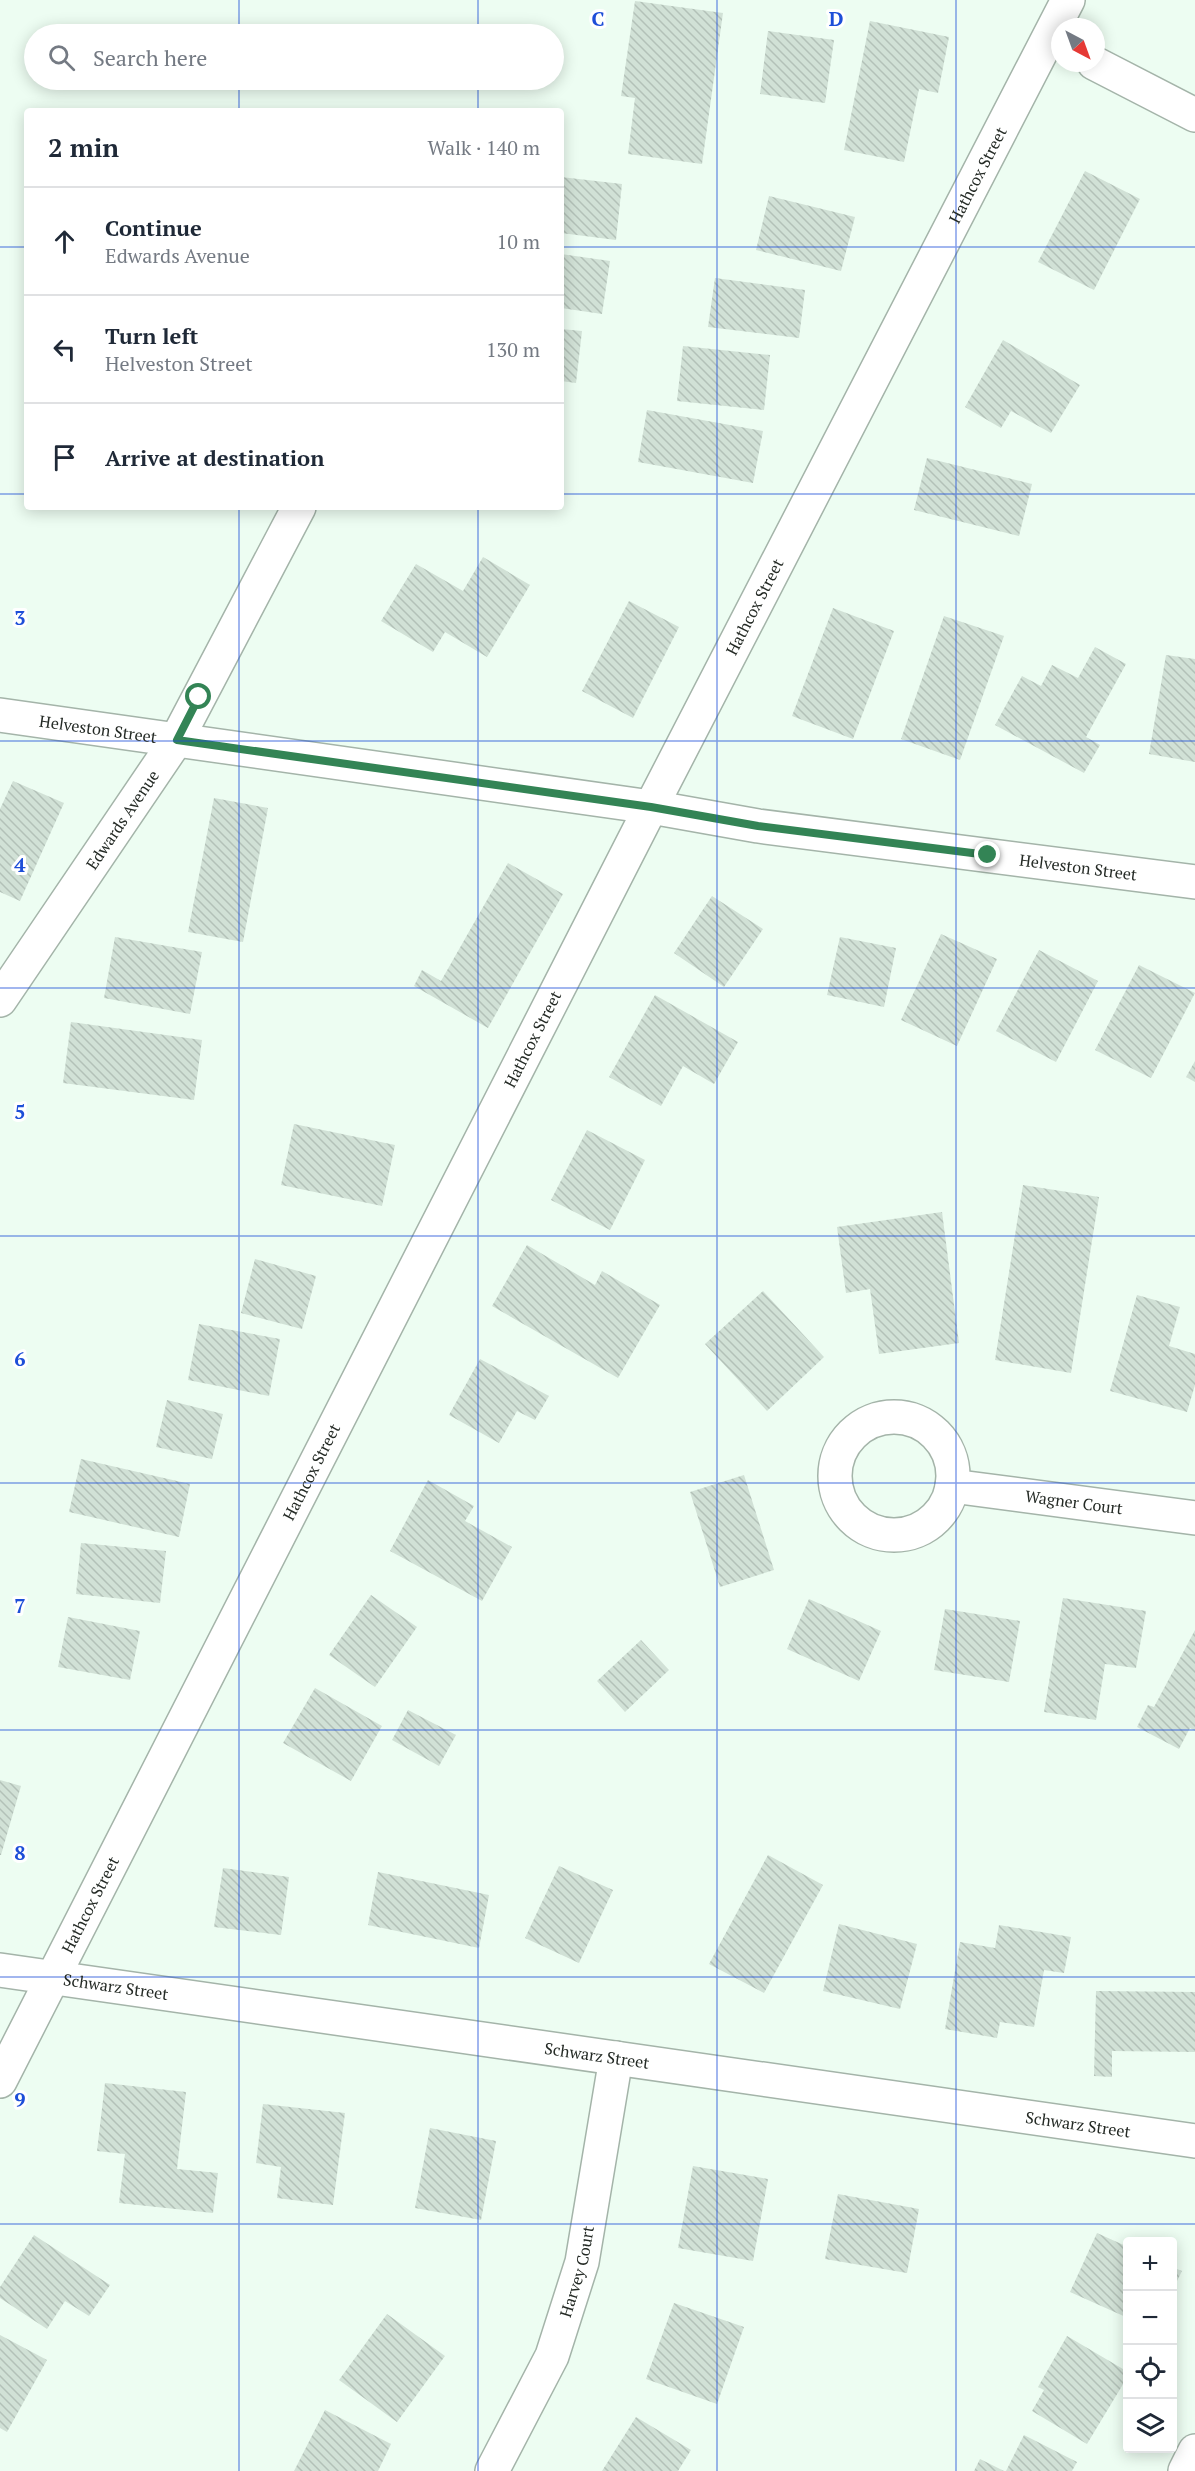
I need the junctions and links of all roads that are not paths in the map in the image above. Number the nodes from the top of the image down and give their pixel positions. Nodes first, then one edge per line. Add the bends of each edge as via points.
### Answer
1 (1068, 0) edge
2 (1062, 18) edge
3 (1051, 49) edge
4 (1105, 69) edge
5 (1195, 115) edge
6 (298, 510) edge
7 (0, 715) edge
8 (177, 740) junction
9 (651, 807) junction
10 (1195, 882) edge
11 (0, 1000) edge
12 (952, 1486) dead end
13 (1195, 1518) edge
14 (0, 1970) edge
15 (51, 1977) junction
16 (616, 2058) junction
17 (0, 2081) edge
18 (1195, 2141) edge
19 (1195, 2451) edge
20 (492, 2471) edge
21 (1185, 2471) edge

1 - 2 street, Hathcox Street
3 - 9 street, Hathcox Street
4 - 5 street
6 - 8 street, Edwards Avenue
7 - 8 street, Helveston Street
8 - 9 street, Helveston Street
8 - 11 street, Edwards Avenue
9 - 10 street, Helveston Street via 758,826
9 - 15 street, Hathcox Street
12 - 13 street, Wagner Court
14 - 15 street, Schwarz Street
15 - 16 street, Schwarz Street
15 - 17 street, Hathcox Street
16 - 18 street, Schwarz Street
16 - 20 street, Harvey Court via 582,2262 552,2356
19 - 21 street

